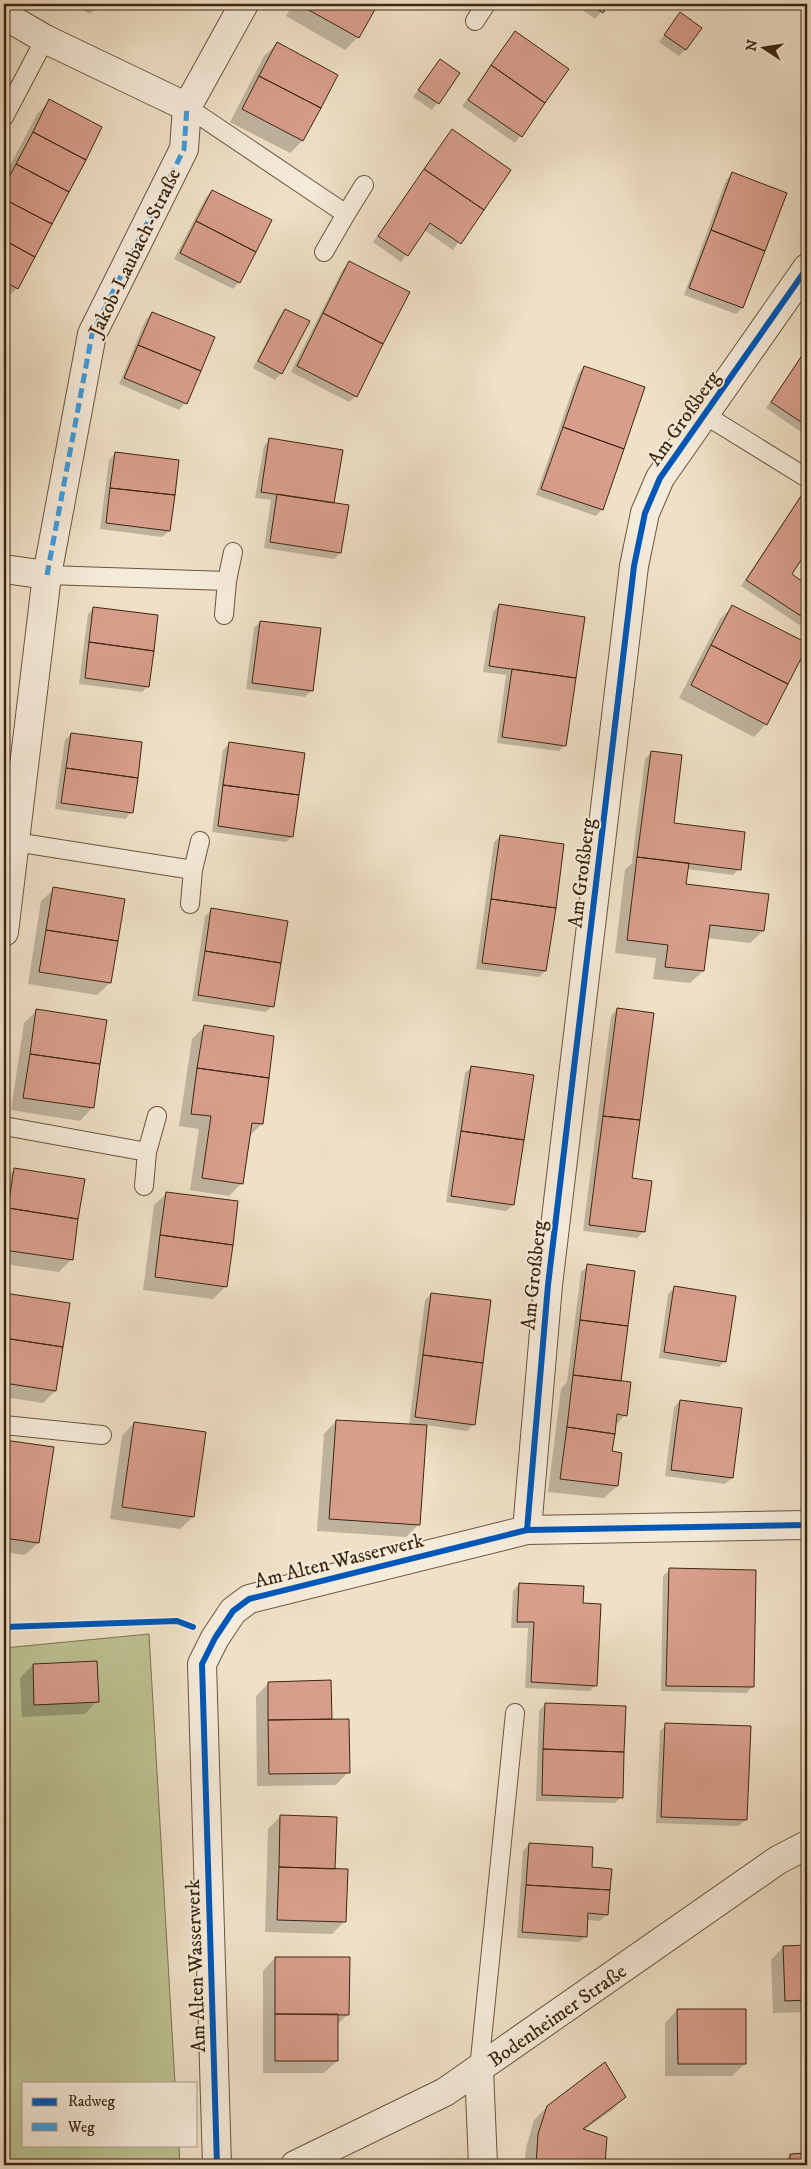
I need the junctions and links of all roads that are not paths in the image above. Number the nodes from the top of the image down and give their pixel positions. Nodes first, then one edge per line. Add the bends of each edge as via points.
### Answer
1 (244, 4) edge
2 (486, 4) edge
3 (4, 16) edge
4 (476, 21) dead end
5 (45, 39) junction
6 (187, 107) junction
7 (4, 117) edge
8 (364, 185) dead end
9 (346, 214) junction
10 (324, 252) dead end
11 (807, 268) edge
12 (705, 415) junction
13 (807, 478) edge
14 (233, 552) dead end
15 (4, 569) edge
16 (47, 575) junction
17 (227, 581) junction
18 (224, 615) dead end
19 (200, 841) dead end
20 (15, 842) junction
21 (193, 870) junction
22 (190, 904) dead end
23 (4, 932) edge
24 (156, 1116) dead end
25 (4, 1126) edge
26 (147, 1152) junction
27 (144, 1186) dead end
28 (4, 1425) edge
29 (102, 1435) dead end
30 (807, 1525) edge
31 (527, 1530) junction
32 (516, 1713) dead end
33 (807, 1844) edge
34 (479, 2069) junction
35 (217, 2165) edge
36 (295, 2165) edge
37 (483, 2165) edge

1 - 6 street, Jakob-Laubach-Straße
2 - 4 lane
3 - 5 street
5 - 6 street
5 - 7 lane
6 - 9 lane
6 - 16 street, Jakob-Laubach-Straße via 184,149 92,334
8 - 9 lane
9 - 10 lane
11 - 12 street, Am Großberg
12 - 13 lane
12 - 31 street, Am Großberg via 660,478 645,513 634,566 548,1285
14 - 17 lane
15 - 16 street
16 - 17 lane
16 - 20 street, Jakob-Laubach-Straße
17 - 18 lane
19 - 21 lane
20 - 21 lane
20 - 23 street, Jakob-Laubach-Straße
21 - 22 lane
24 - 26 lane
25 - 26 lane
26 - 27 lane
28 - 29 lane
30 - 31 street, Am Alten Wasserwerk
31 - 35 street, Am Alten Wasserwerk via 249,1599 233,1611 202,1664
32 - 34 lane
33 - 34 street, Bodenheimer Straße via 778,1860
34 - 36 street, Bodenheimer Straße via 445,2092
34 - 37 street

